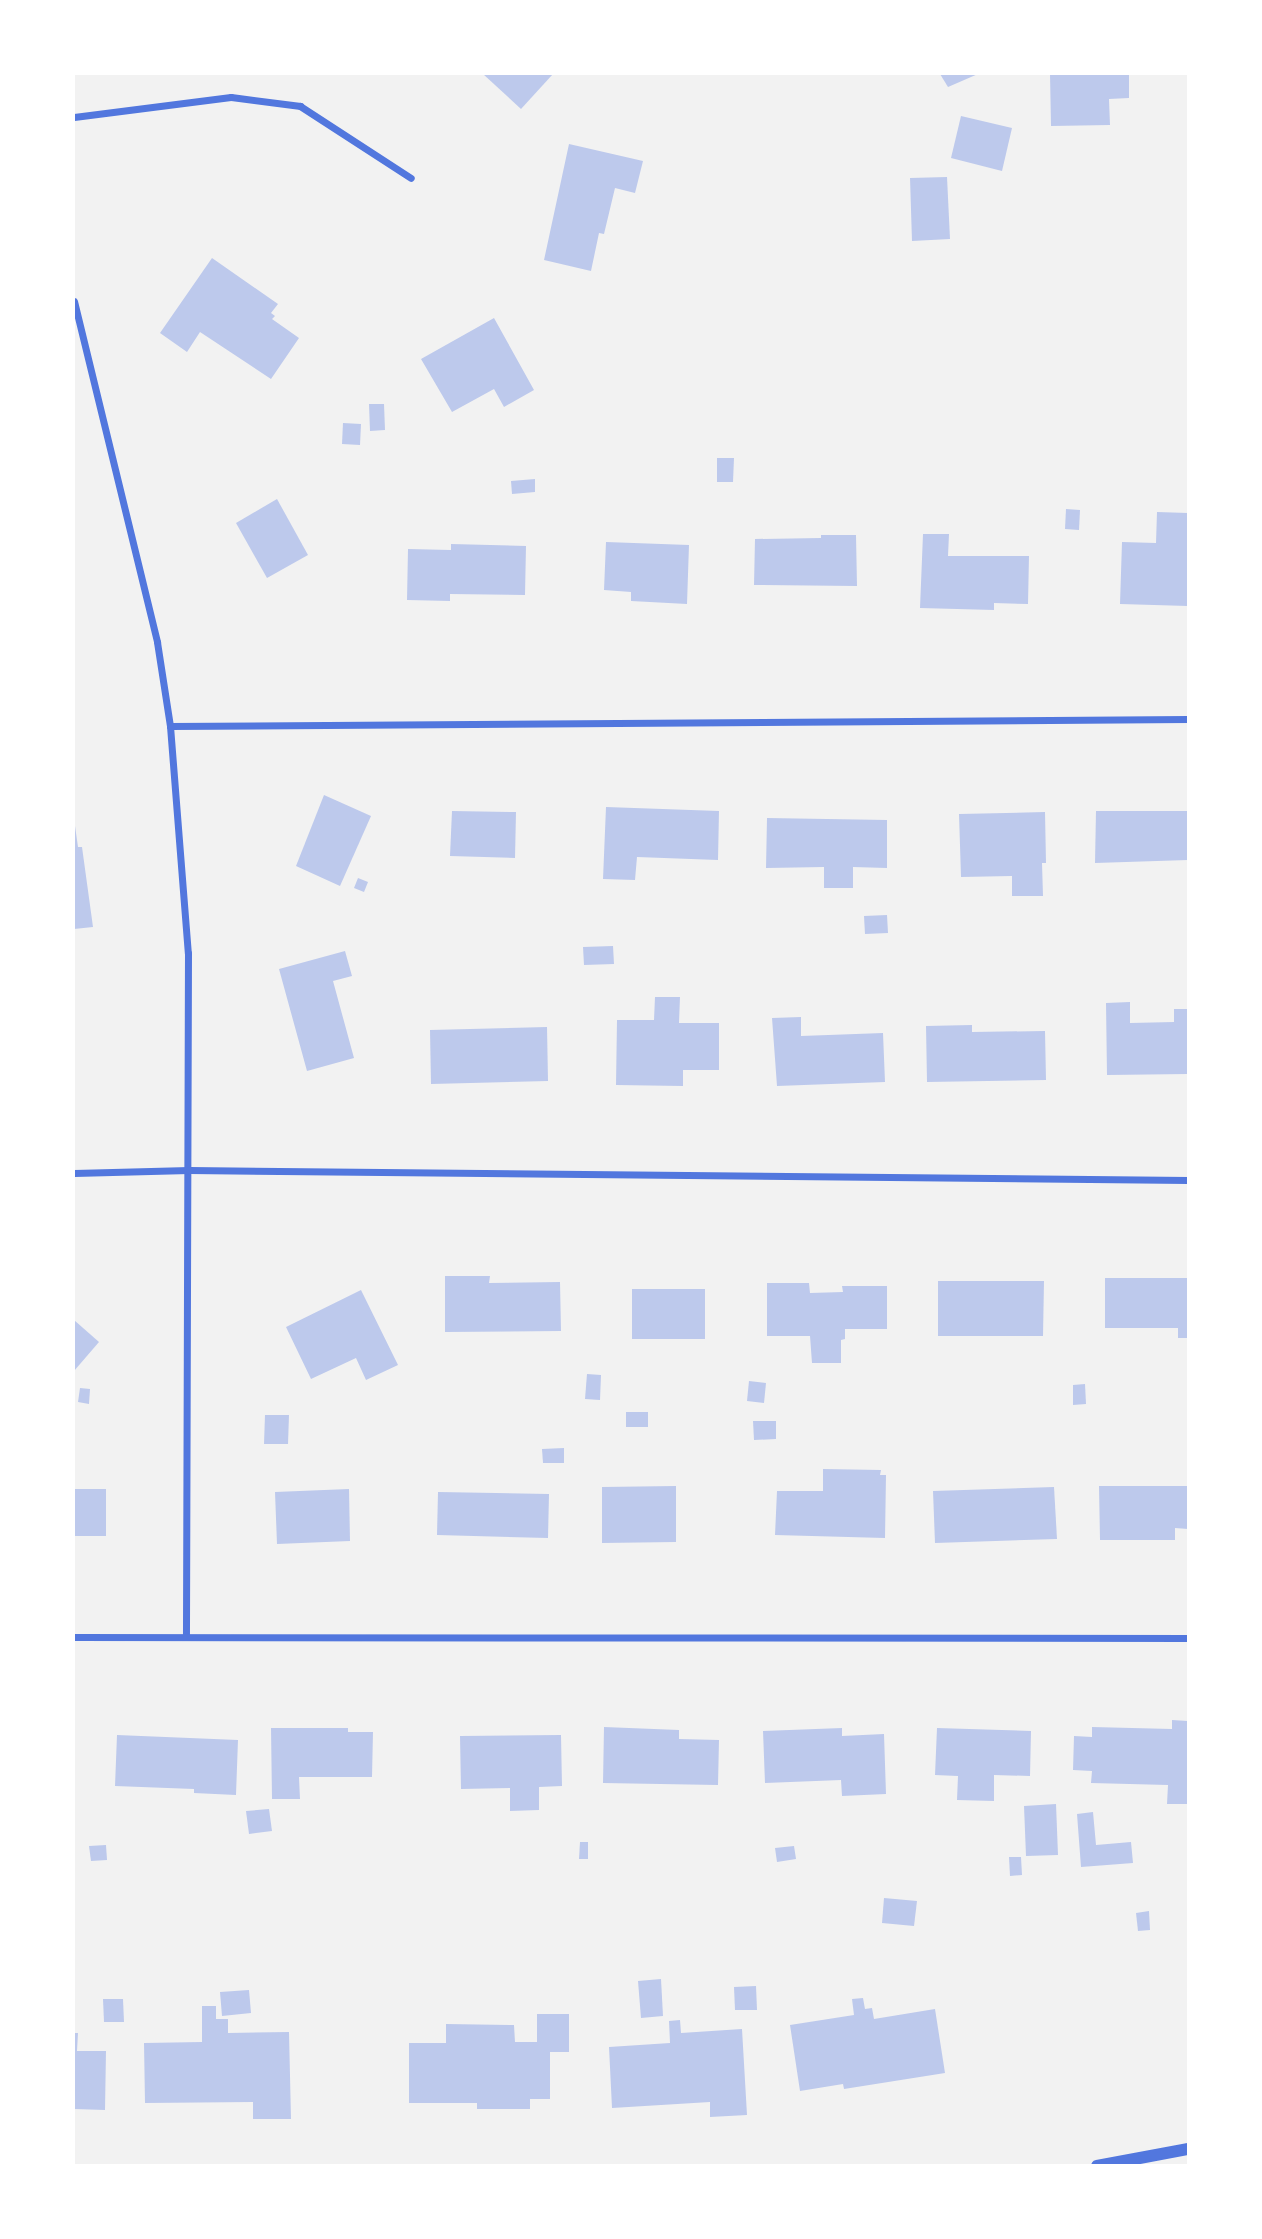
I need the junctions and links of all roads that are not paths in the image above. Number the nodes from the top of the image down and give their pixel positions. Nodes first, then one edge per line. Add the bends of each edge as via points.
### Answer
1 (74, 117) edge
2 (411, 178) dead end
3 (74, 301) edge
4 (1188, 719) edge
5 (170, 726) junction
6 (189, 1170) junction
7 (74, 1173) edge
8 (1188, 1180) edge
9 (186, 1636) junction
10 (74, 1637) edge
11 (1188, 1638) edge
12 (1188, 2149) edge
13 (1097, 2165) edge

1 - 2 street via 231,97 300,106
3 - 5 street via 157,642
4 - 5 street
5 - 6 street via 188,953
6 - 7 street
6 - 8 street
6 - 9 street
9 - 10 street
9 - 11 street
12 - 13 street

